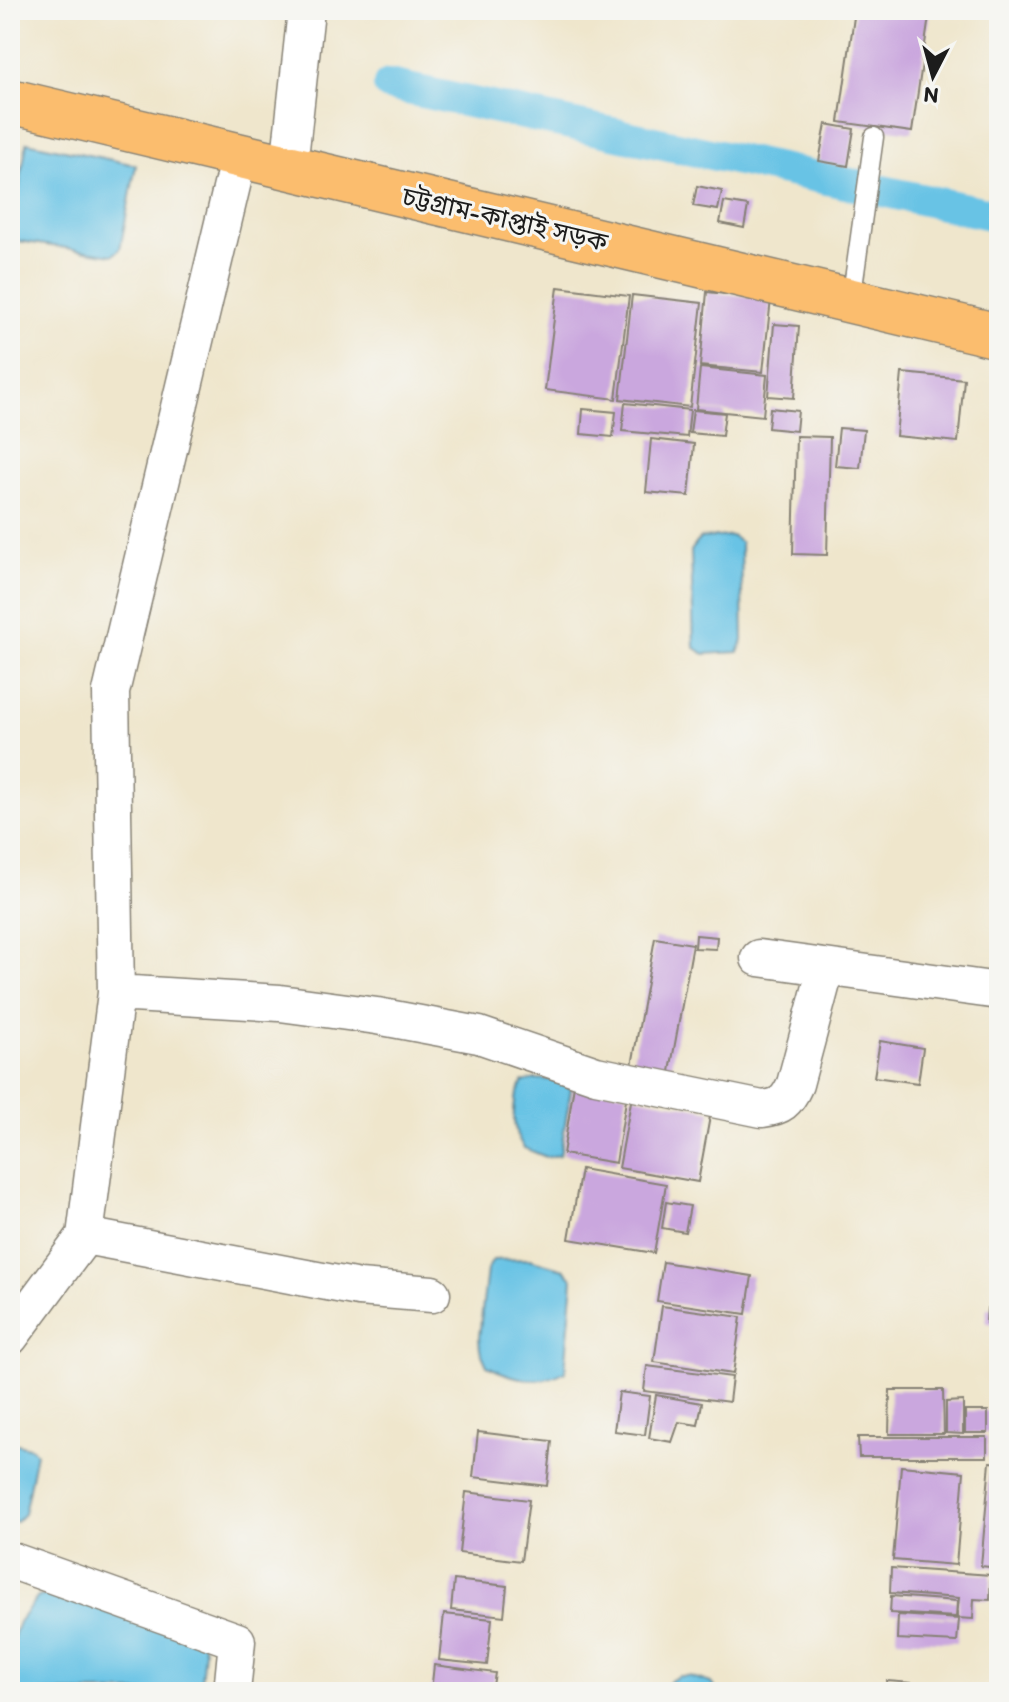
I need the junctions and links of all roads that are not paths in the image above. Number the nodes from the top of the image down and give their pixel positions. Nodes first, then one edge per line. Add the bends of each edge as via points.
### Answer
1 (306, 10) edge
2 (10, 101) edge
3 (874, 137) dead end
4 (239, 156) junction
5 (289, 167) junction
6 (851, 301) junction
7 (999, 336) edge
8 (759, 958) dead end
9 (826, 968) junction
10 (999, 991) edge
11 (116, 993) junction
12 (85, 1236) junction
13 (432, 1294) dead end
14 (10, 1337) edge
15 (10, 1560) edge
16 (232, 1692) edge

1 - 5 street
2 - 4 main road, চট্টগ্রাম-কাপ্তাই সড়ক
3 - 6 lane
4 - 5 main road, চট্টগ্রাম-কাপ্তাই সড়ক
4 - 11 street via 111,692
5 - 6 main road, চট্টগ্রাম-কাপ্তাই সড়ক
6 - 7 main road, চট্টগ্রাম-কাপ্তাই সড়ক
8 - 9 street
9 - 10 street
9 - 11 street via 788,1100 778,1108 762,1109 596,1075 479,1035 377,1016 280,1003
11 - 12 street
12 - 13 street via 359,1288
12 - 14 street
15 - 16 street via 237,1641

